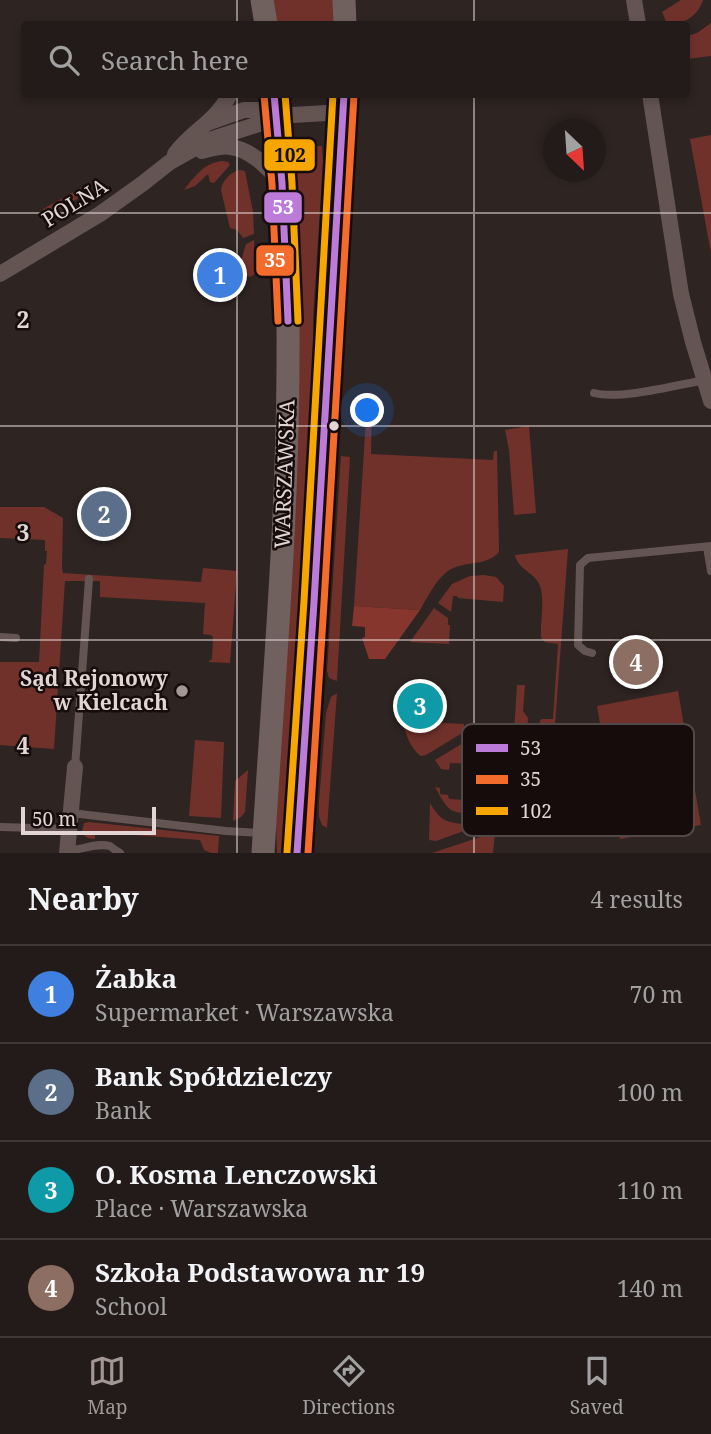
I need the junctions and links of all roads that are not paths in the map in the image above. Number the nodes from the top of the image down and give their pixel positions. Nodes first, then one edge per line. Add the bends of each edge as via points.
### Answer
1 (344, 0) edge
2 (634, 0) edge
3 (345, 21) edge
4 (638, 21) edge
5 (228, 98) edge
6 (651, 98) edge
7 (343, 103) edge
8 (275, 105) edge
9 (210, 122) junction
10 (170, 162) junction
11 (282, 183) junction
12 (0, 274) edge
13 (705, 380) junction
14 (594, 393) dead end
15 (711, 401) edge
16 (709, 547) edge
17 (711, 571) edge
18 (89, 579) dead end
19 (0, 637) edge
20 (16, 638) dead end
21 (592, 653) dead end
22 (75, 767) joint
23 (70, 821) junction
24 (0, 827) edge
25 (263, 843) edge
26 (74, 851) edge
27 (120, 853) edge
28 (297, 853) edge

1 - 3 main road
2 - 4 street
5 - 9 street, POLNA
6 - 13 street via 679,285
7 - 8 street, POLNA
7 - 28 main road, WARSZAWSKA
8 - 9 street, POLNA
8 - 10 street, POLNA via 257,125 209,140
8 - 11 main road, WARSZAWSKA
9 - 10 street, POLNA via 185,142
10 - 11 street, POLNA via 231,147 256,158
10 - 12 street, POLNA via 100,214
11 - 25 main road, WARSZAWSKA via 289,352 286,474
13 - 14 lane via 624,395
13 - 15 street
16 - 17 lane
16 - 21 lane via 588,558 580,565 578,645
18 - 22 lane
19 - 20 lane
22 - 23 street
23 - 24 lane
23 - 25 lane via 226,831
23 - 26 street
26 - 27 lane via 110,846

